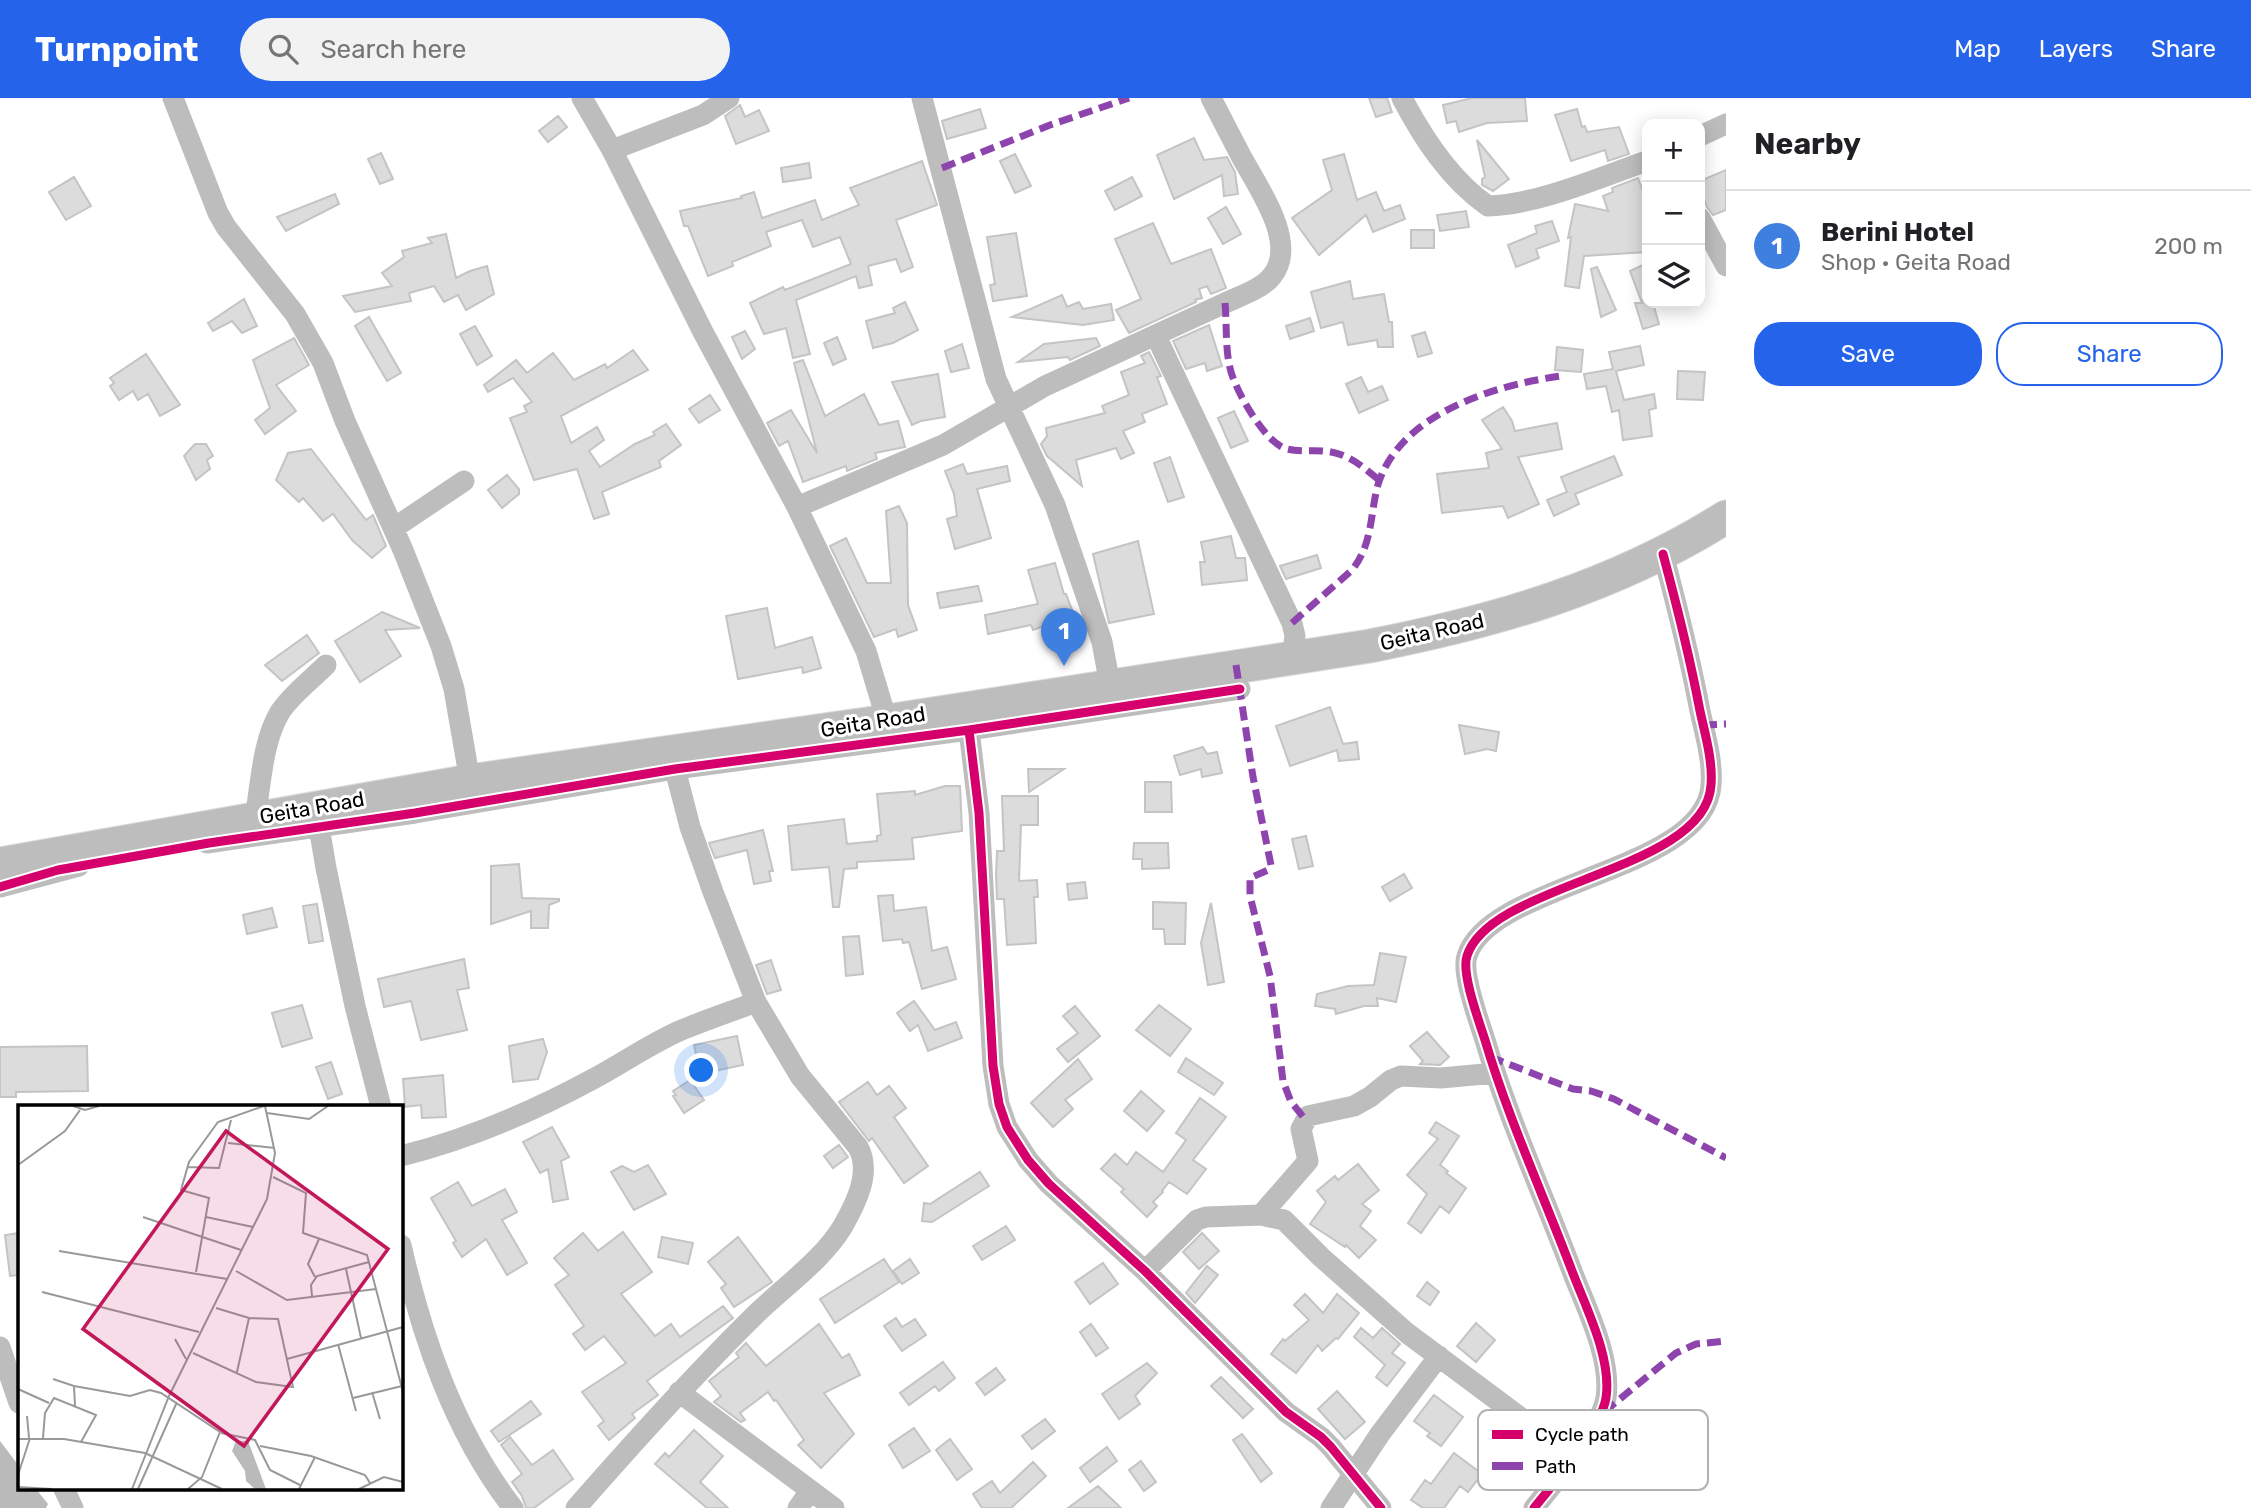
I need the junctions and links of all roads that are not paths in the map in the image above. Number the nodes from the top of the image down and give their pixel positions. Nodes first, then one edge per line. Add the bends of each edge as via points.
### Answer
1 (173, 98) edge
2 (582, 98) edge
3 (729, 98) edge
4 (922, 98) edge
5 (1211, 98) edge
6 (1402, 98) edge
7 (1726, 124) edge
8 (1705, 134) edge
9 (612, 150) junction
10 (1642, 163) edge
11 (1705, 227) edge
12 (1726, 266) edge
13 (1156, 337) junction
14 (1008, 407) junction
15 (464, 481) dead end
16 (797, 507) junction
17 (1726, 517) edge
18 (394, 528) junction
19 (1664, 554) junction
20 (1292, 658) junction
21 (326, 665) dead end
22 (1111, 685) junction
23 (1240, 689) dead end
24 (887, 720) junction
25 (969, 730) junction
26 (676, 769) junction
27 (470, 780) junction
28 (255, 818) junction
29 (319, 827) junction
30 (0, 864) edge
31 (0, 887) edge
32 (757, 1002) junction
33 (1495, 1073) junction
34 (380, 1105) edge
35 (402, 1156) edge
36 (1261, 1215) junction
37 (402, 1249) edge
38 (1145, 1271) junction
39 (0, 1347) edge
40 (1439, 1356) junction
41 (679, 1392) junction
42 (18, 1400) edge
43 (1511, 1410) edge
44 (1602, 1410) edge
45 (1353, 1476) junction
46 (64, 1490) edge
47 (1548, 1490) edge
48 (804, 1499) edge
49 (73, 1508) edge
50 (513, 1508) edge
51 (576, 1508) edge
52 (834, 1508) edge
53 (1331, 1508) edge
54 (1381, 1508) edge
55 (1534, 1508) edge

1 - 18 street via 218,213 295,314 317,353
2 - 9 street
3 - 9 street via 703,115
4 - 14 street via 996,379
5 - 13 street via 1269,208 1282,252 1272,277 1264,283
6 - 10 street via 1443,163 1488,206 1517,203
7 - 8 street
9 - 16 street
11 - 12 street
13 - 14 street via 1063,377
13 - 20 street via 1292,623
14 - 16 street via 943,444
14 - 22 street via 1055,505 1098,629
15 - 18 street
16 - 24 street via 866,651
17 - 19 highway, Geita Road
18 - 27 street via 451,678
19 - 20 highway, Geita Road via 1586,589 1499,616 1428,635
19 - 33 street via 1688,647 1709,759 1712,786 1704,811 1668,841 1516,909 1478,935 1466,958 1470,993
20 - 22 highway, Geita Road
21 - 28 street via 282,709 275,723
22 - 24 highway, Geita Road
23 - 25 street
24 - 27 highway, Geita Road
25 - 26 street
25 - 38 street via 999,1104 1015,1142 1035,1168
26 - 29 street
26 - 32 street via 708,879
27 - 28 highway, Geita Road
28 - 30 highway, Geita Road
29 - 31 street via 58,870
29 - 34 street via 355,1006
32 - 35 street via 676,1033 485,1131
32 - 41 street via 800,1076 858,1147 865,1171 846,1219 831,1242
33 - 36 street via 1450,1078 1401,1076 1354,1106 1308,1116 1301,1129 1308,1161
33 - 44 street via 1586,1309 1607,1377
36 - 38 street via 1197,1220
36 - 40 street via 1289,1223 1351,1284
37 - 50 street via 417,1310 452,1405
38 - 45 street via 1286,1412 1326,1442
39 - 42 street
40 - 43 street
40 - 45 street
41 - 48 street
41 - 51 street
45 - 53 street
45 - 54 street
46 - 49 street
47 - 55 street
48 - 52 street

